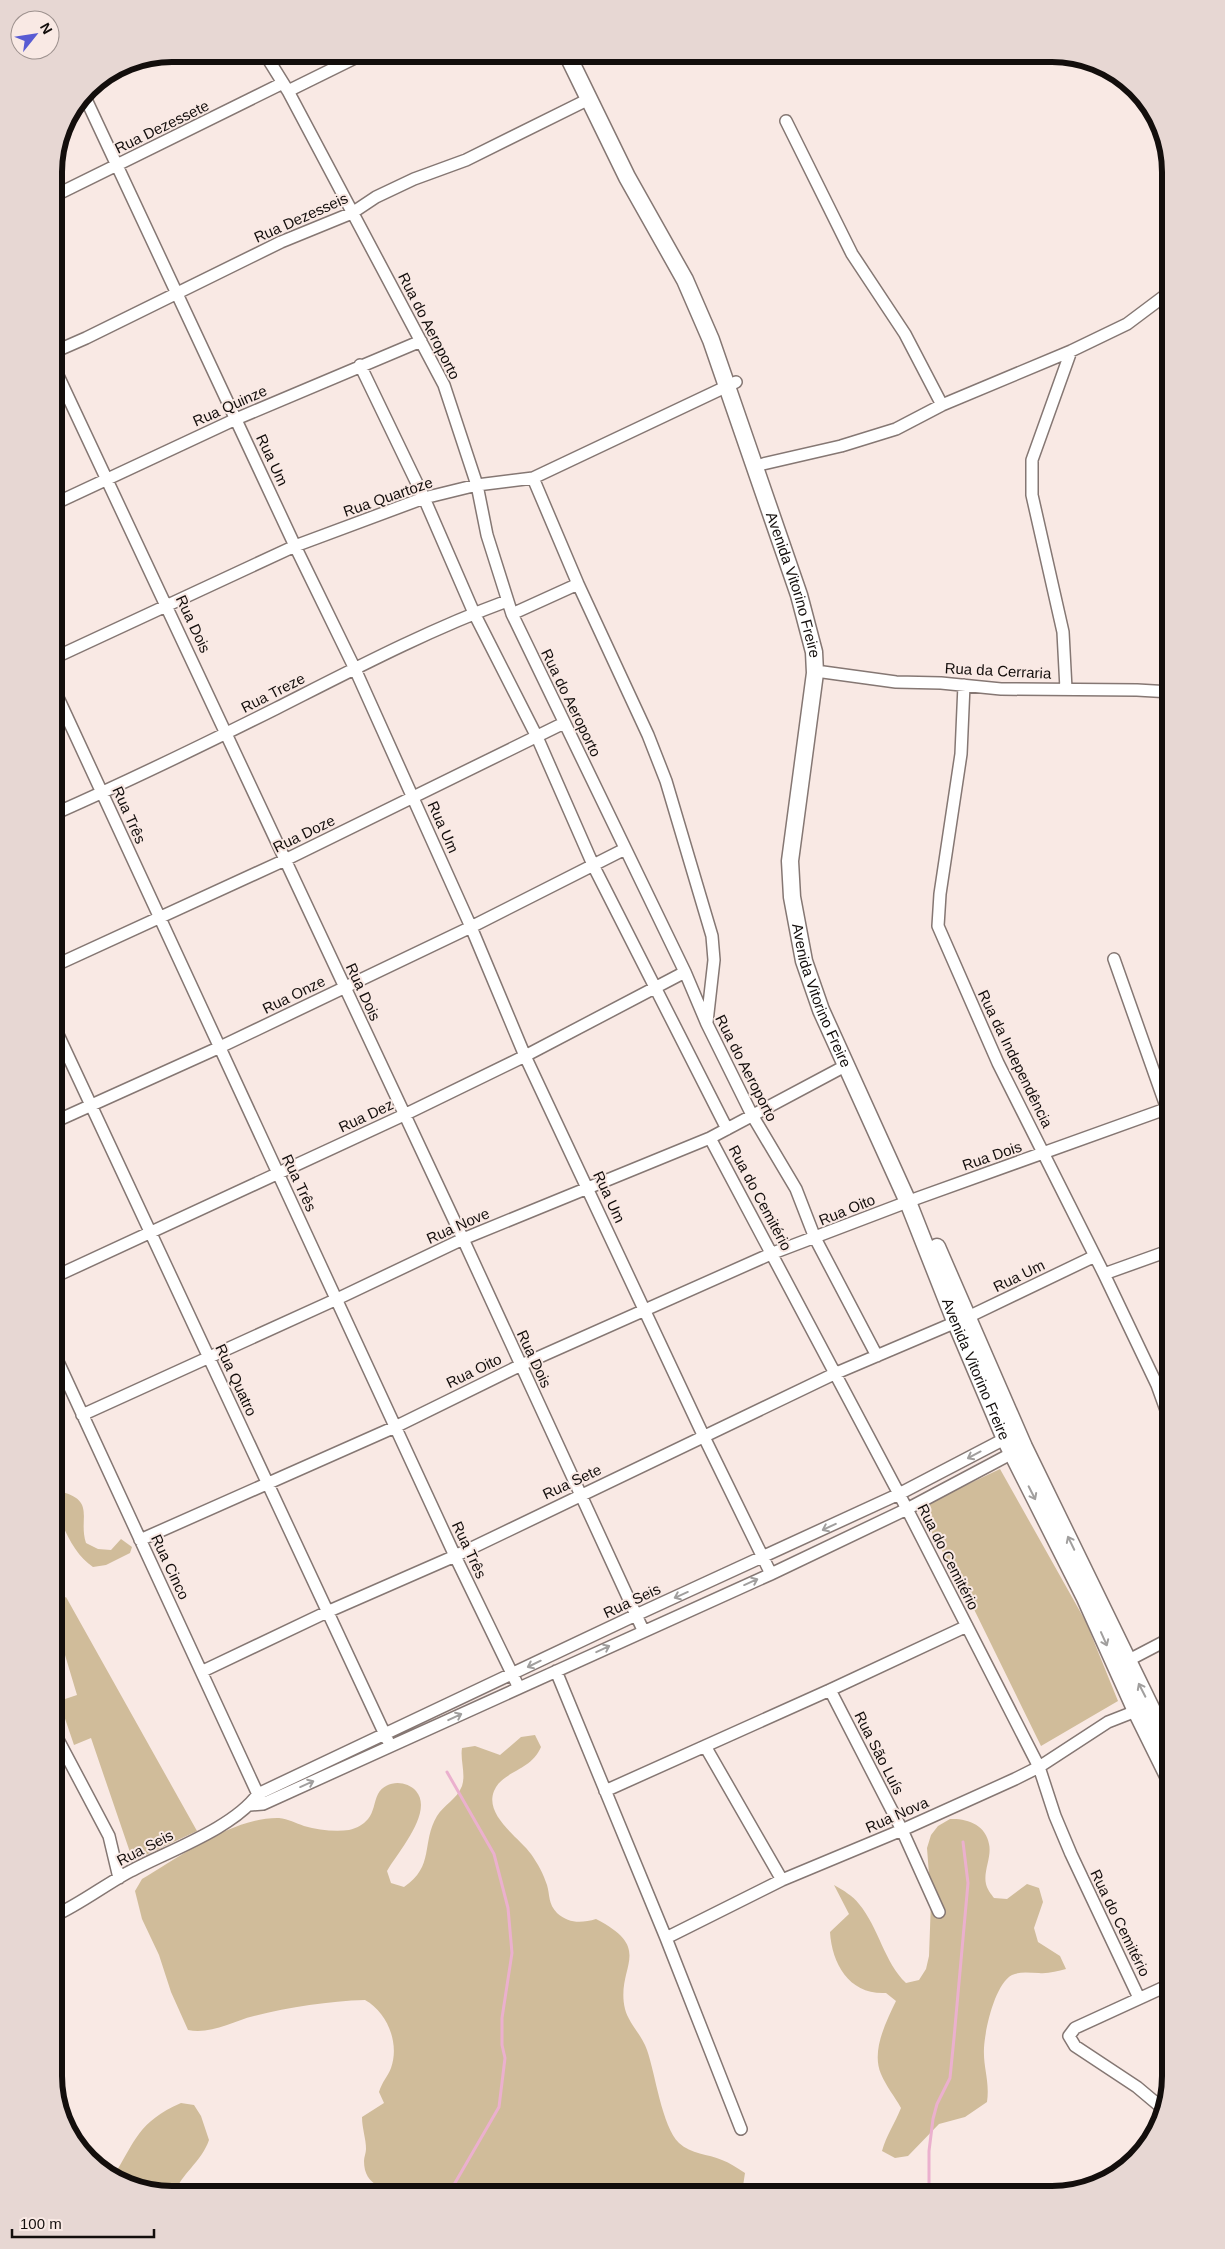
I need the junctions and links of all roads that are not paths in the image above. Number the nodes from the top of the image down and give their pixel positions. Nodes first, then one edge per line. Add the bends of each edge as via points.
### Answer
1 (270, 62) edge
2 (344, 62) edge
3 (571, 62) edge
4 (285, 87) junction
5 (587, 100) junction
6 (88, 103) edge
7 (786, 121) dead end
8 (117, 166) junction
9 (63, 192) edge
10 (352, 213) junction
11 (176, 292) junction
12 (1162, 299) edge
13 (421, 341) junction
14 (63, 348) edge
15 (1071, 351) junction
16 (360, 365) junction
17 (732, 384) junction
18 (63, 386) edge
19 (942, 405) junction
20 (236, 419) junction
21 (763, 464) junction
22 (533, 478) junction
23 (107, 479) junction
24 (477, 485) junction
25 (424, 498) junction
26 (63, 500) edge
27 (295, 546) junction
28 (578, 584) junction
29 (507, 601) junction
30 (168, 606) junction
31 (474, 613) junction
32 (512, 614) junction
33 (63, 654) edge
34 (355, 669) junction
35 (823, 672) junction
36 (964, 685) junction
37 (1066, 689) junction
38 (1162, 692) edge
39 (63, 708) edge
40 (564, 723) junction
41 (227, 733) junction
42 (537, 737) junction
43 (102, 793) junction
44 (413, 797) junction
45 (63, 810) edge
46 (626, 849) junction
47 (285, 860) junction
48 (594, 866) junction
49 (159, 919) junction
50 (472, 927) junction
51 (1114, 959) dead end
52 (63, 962) edge
53 (685, 972) junction
54 (345, 987) junction
55 (655, 987) junction
56 (707, 1024) junction
57 (63, 1045) edge
58 (218, 1048) junction
59 (525, 1056) junction
60 (846, 1066) junction
61 (1162, 1089) edge
62 (90, 1105) junction
63 (1162, 1111) edge
64 (404, 1115) junction
65 (752, 1115) junction
66 (63, 1118) edge
67 (727, 1129) junction
68 (710, 1138) junction
69 (1045, 1154) junction
70 (277, 1173) junction
71 (588, 1186) junction
72 (911, 1200) junction
73 (149, 1231) junction
74 (815, 1238) junction
75 (463, 1239) junction
76 (773, 1253) junction
77 (1162, 1253) edge
78 (1095, 1256) junction
79 (62, 1273) edge
80 (1104, 1274) junction
81 (337, 1300) junction
82 (645, 1309) junction
83 (961, 1319) junction
84 (877, 1356) junction
85 (208, 1357) junction
86 (520, 1366) junction
87 (62, 1372) edge
88 (834, 1374) junction
89 (1162, 1401) edge
90 (82, 1415) junction
91 (395, 1427) junction
92 (704, 1437) junction
93 (1014, 1443) junction
94 (267, 1483) junction
95 (581, 1494) junction
96 (899, 1494) junction
97 (907, 1509) junction
98 (140, 1540) junction
99 (454, 1556) junction
100 (763, 1558) junction
101 (771, 1574) junction
102 (327, 1612) junction
103 (636, 1615) junction
104 (967, 1626) junction
105 (643, 1630) junction
106 (1162, 1643) edge
107 (1127, 1661) junction
108 (556, 1670) junction
109 (203, 1671) junction
110 (512, 1675) junction
111 (519, 1688) junction
112 (830, 1690) junction
113 (1136, 1711) junction
114 (1162, 1731) edge
115 (385, 1736) junction
116 (705, 1746) junction
117 (62, 1747) edge
118 (391, 1747) junction
119 (1162, 1764) edge
120 (1039, 1767) junction
121 (605, 1791) junction
122 (260, 1799) junction
123 (902, 1830) junction
124 (119, 1878) junction
125 (782, 1880) junction
126 (62, 1912) edge
127 (939, 1912) dead end
128 (666, 1938) junction
129 (1162, 1988) edge
130 (1139, 1998) junction
131 (1158, 2105) edge
132 (741, 2129) dead end

1 - 4 street, Rua do Aeroporto
2 - 4 street, Rua Dezessete
3 - 5 street, Avenida Vitorino Freire
4 - 8 street, Rua Dezessete
4 - 10 street, Rua do Aeroporto
5 - 10 street, Rua Dezesseis via 492,148 376,197
5 - 17 street, Avenida Vitorino Freire via 685,280
6 - 8 street, Rua Um
7 - 19 street via 852,254 905,334
8 - 9 street, Rua Dezessete
8 - 11 street, Rua Um
10 - 11 street, Rua Dezesseis via 281,242
10 - 13 street, Rua do Aeroporto
11 - 14 street, Rua Dezesseis
11 - 20 street, Rua Um
12 - 15 street via 1128,324
13 - 16 street, Rua Quinze
13 - 24 street, Rua do Aeroporto via 444,386
15 - 19 street
15 - 37 street via 1034,453 1030,476 1063,632
16 - 20 street, Rua Quinze
16 - 25 street
17 - 21 street, Avenida Vitorino Freire
17 - 22 street, Rua Quartoze
17 - 60 street, Avenida Vitorino Freire via 800,595 814,652 814,682 790,861 792,897 804,961
18 - 23 street, Rua Dois
19 - 21 street via 896,429 869,438
20 - 23 street, Rua Quinze
20 - 27 street, Rua Um
21 - 35 street, Avenida Vitorino Freire via 813,617
22 - 24 street, Rua Quartoze
22 - 28 street
23 - 26 street, Rua Quinze
23 - 30 street, Rua Dois
24 - 25 street, Rua Quartoze
24 - 29 street, Rua do Aeroporto via 487,535
25 - 27 street, Rua Quartoze
25 - 31 street
27 - 30 street, Rua Quartoze
27 - 34 street, Rua Um
28 - 32 street
28 - 56 street via 648,735 704,902 714,960
29 - 31 street, Rua Treze
29 - 32 street, Rua do Aeroporto
30 - 33 street, Rua Quartoze
30 - 41 street, Rua Dois
31 - 34 street, Rua Treze
31 - 42 street
32 - 40 street, Rua do Aeroporto
34 - 41 street, Rua Treze
34 - 44 street, Rua Um
35 - 36 street, Rua da Cerraria via 896,682
35 - 72 street, Avenida Vitorino Freire via 797,844 799,903 822,995
36 - 37 street, Rua da Cerraria via 1001,689
36 - 69 street, Rua da Independência via 961,754 938,926 998,1063
37 - 38 street, Rua da Cerraria
39 - 43 street, Rua Três
40 - 42 street, Rua Doze
40 - 46 street, Rua do Aeroporto
41 - 43 street, Rua Treze
41 - 47 street, Rua Dois
42 - 44 street, Rua Doze
42 - 48 street
43 - 45 street, Rua Treze
43 - 49 street, Rua Três
44 - 47 street, Rua Doze
44 - 50 street, Rua Um
46 - 48 street, Rua Onze
46 - 53 street, Rua do Aeroporto
47 - 49 street, Rua Doze
47 - 54 street, Rua Dois
48 - 50 street, Rua Onze
48 - 55 street
49 - 52 street, Rua Doze
49 - 58 street, Rua Três
50 - 54 street, Rua Onze
50 - 59 street, Rua Um
51 - 61 street
53 - 55 street, Rua Dez
53 - 56 street, Rua do Aeroporto
54 - 58 street, Rua Onze
54 - 64 street, Rua Dois
55 - 59 street, Rua Dez
55 - 67 street
56 - 65 street, Rua do Aeroporto
57 - 62 street, Rua Quatro
58 - 62 street, Rua Onze
58 - 70 street, Rua Três
59 - 64 street, Rua Dez
59 - 71 street, Rua Um
60 - 65 street, Rua Nove
60 - 72 street, Avenida Vitorino Freire
62 - 66 street, Rua Onze
62 - 73 street, Rua Quatro
63 - 69 street, Rua Dois
64 - 70 street, Rua Dez
64 - 75 street, Rua Dois
65 - 67 street, Rua Nove
65 - 74 street, Rua do Aeroporto via 796,1189
67 - 68 street, Rua Nove
68 - 71 street, Rua Nove
68 - 76 street, Rua do Cemitério
69 - 72 street, Rua Dois
69 - 78 street, Rua da Independência
70 - 73 street, Rua Dez
70 - 81 street, Rua Três
71 - 75 street, Rua Nove
71 - 82 street, Rua Um
72 - 74 street, Rua Oito
72 - 83 street, Avenida Vitorino Freire
73 - 79 street, Rua Dez
73 - 85 street, Rua Quatro
74 - 76 street, Rua Oito
74 - 84 street, Rua do Aeroporto
75 - 81 street, Rua Nove
75 - 86 street, Rua Dois
76 - 82 street, Rua Oito
76 - 88 street, Rua do Cemitério
77 - 80 street
78 - 80 street, Rua da Independência
78 - 83 street, Rua Um
80 - 89 street, Rua da Independência
81 - 85 street, Rua Nove
81 - 91 street, Rua Três
82 - 86 street, Rua Oito
82 - 92 street, Rua Um
83 - 84 street, Rua Sete
83 - 93 street, Avenida Vitorino Freire
84 - 88 street, Rua Sete
85 - 90 street, Rua Nove
85 - 94 street, Rua Quatro
86 - 91 street, Rua Oito
86 - 95 street, Rua Dois
87 - 90 street, Rua Cinco
88 - 92 street, Rua Sete
88 - 96 street, Rua do Cemitério
90 - 98 street, Rua Cinco
91 - 94 street, Rua Oito
91 - 99 street, Rua Três
92 - 95 street, Rua Sete
92 - 100 street, Rua Um
93 -> 96 street, Rua Seis
93 - 97 street
107 -> 93 street, Avenida Vitorino Freire
93 -> 113 street, Avenida Vitorino Freire
94 - 98 street, Rua Oito
94 - 102 street, Rua Quatro
95 - 99 street, Rua Sete
95 - 103 street, Rua Dois
96 - 97 street, Rua do Cemitério
96 -> 100 street, Rua Seis
97 - 101 street
97 - 104 street, Rua do Cemitério
98 - 109 street, Rua Cinco
99 - 102 street, Rua Sete
99 - 110 street, Rua Três
100 - 101 street, Rua Um
100 -> 103 street, Rua Seis
105 -> 101 street
102 - 109 street, Rua Sete
102 - 115 street, Rua Quatro
103 - 105 street, Rua Dois
103 -> 110 street, Rua Seis
104 - 112 street
104 - 120 street, Rua do Cemitério
108 -> 105 street
106 - 107 street
114 -> 107 street, Avenida Vitorino Freire
108 - 111 street
108 - 121 street
109 - 122 street, Rua Cinco
110 - 111 street, Rua Três
110 - 115 street, Rua Seis
118 -> 111 street
112 - 116 street
112 - 123 street, Rua São Luís
113 - 119 street, Avenida Vitorino Freire
113 - 120 street, Rua Nova via 1108,1722
115 - 118 street, Rua Quatro
115 - 122 street, Rua Seis
116 - 121 street
116 - 125 street
117 - 124 street via 109,1836
122 -> 118 street
120 - 123 street, Rua Nova
120 - 130 street, Rua do Cemitério via 1049,1802 1071,1854
121 - 128 street
122 - 124 street, Rua Seis via 194,1840
123 - 125 street, Rua Nova
123 - 127 street, Rua São Luís
124 - 126 street, Rua Seis
125 - 128 street, Rua Nova
128 - 132 street
129 - 130 street
130 - 131 street via 1075,2028 1070,2036 1076,2046

